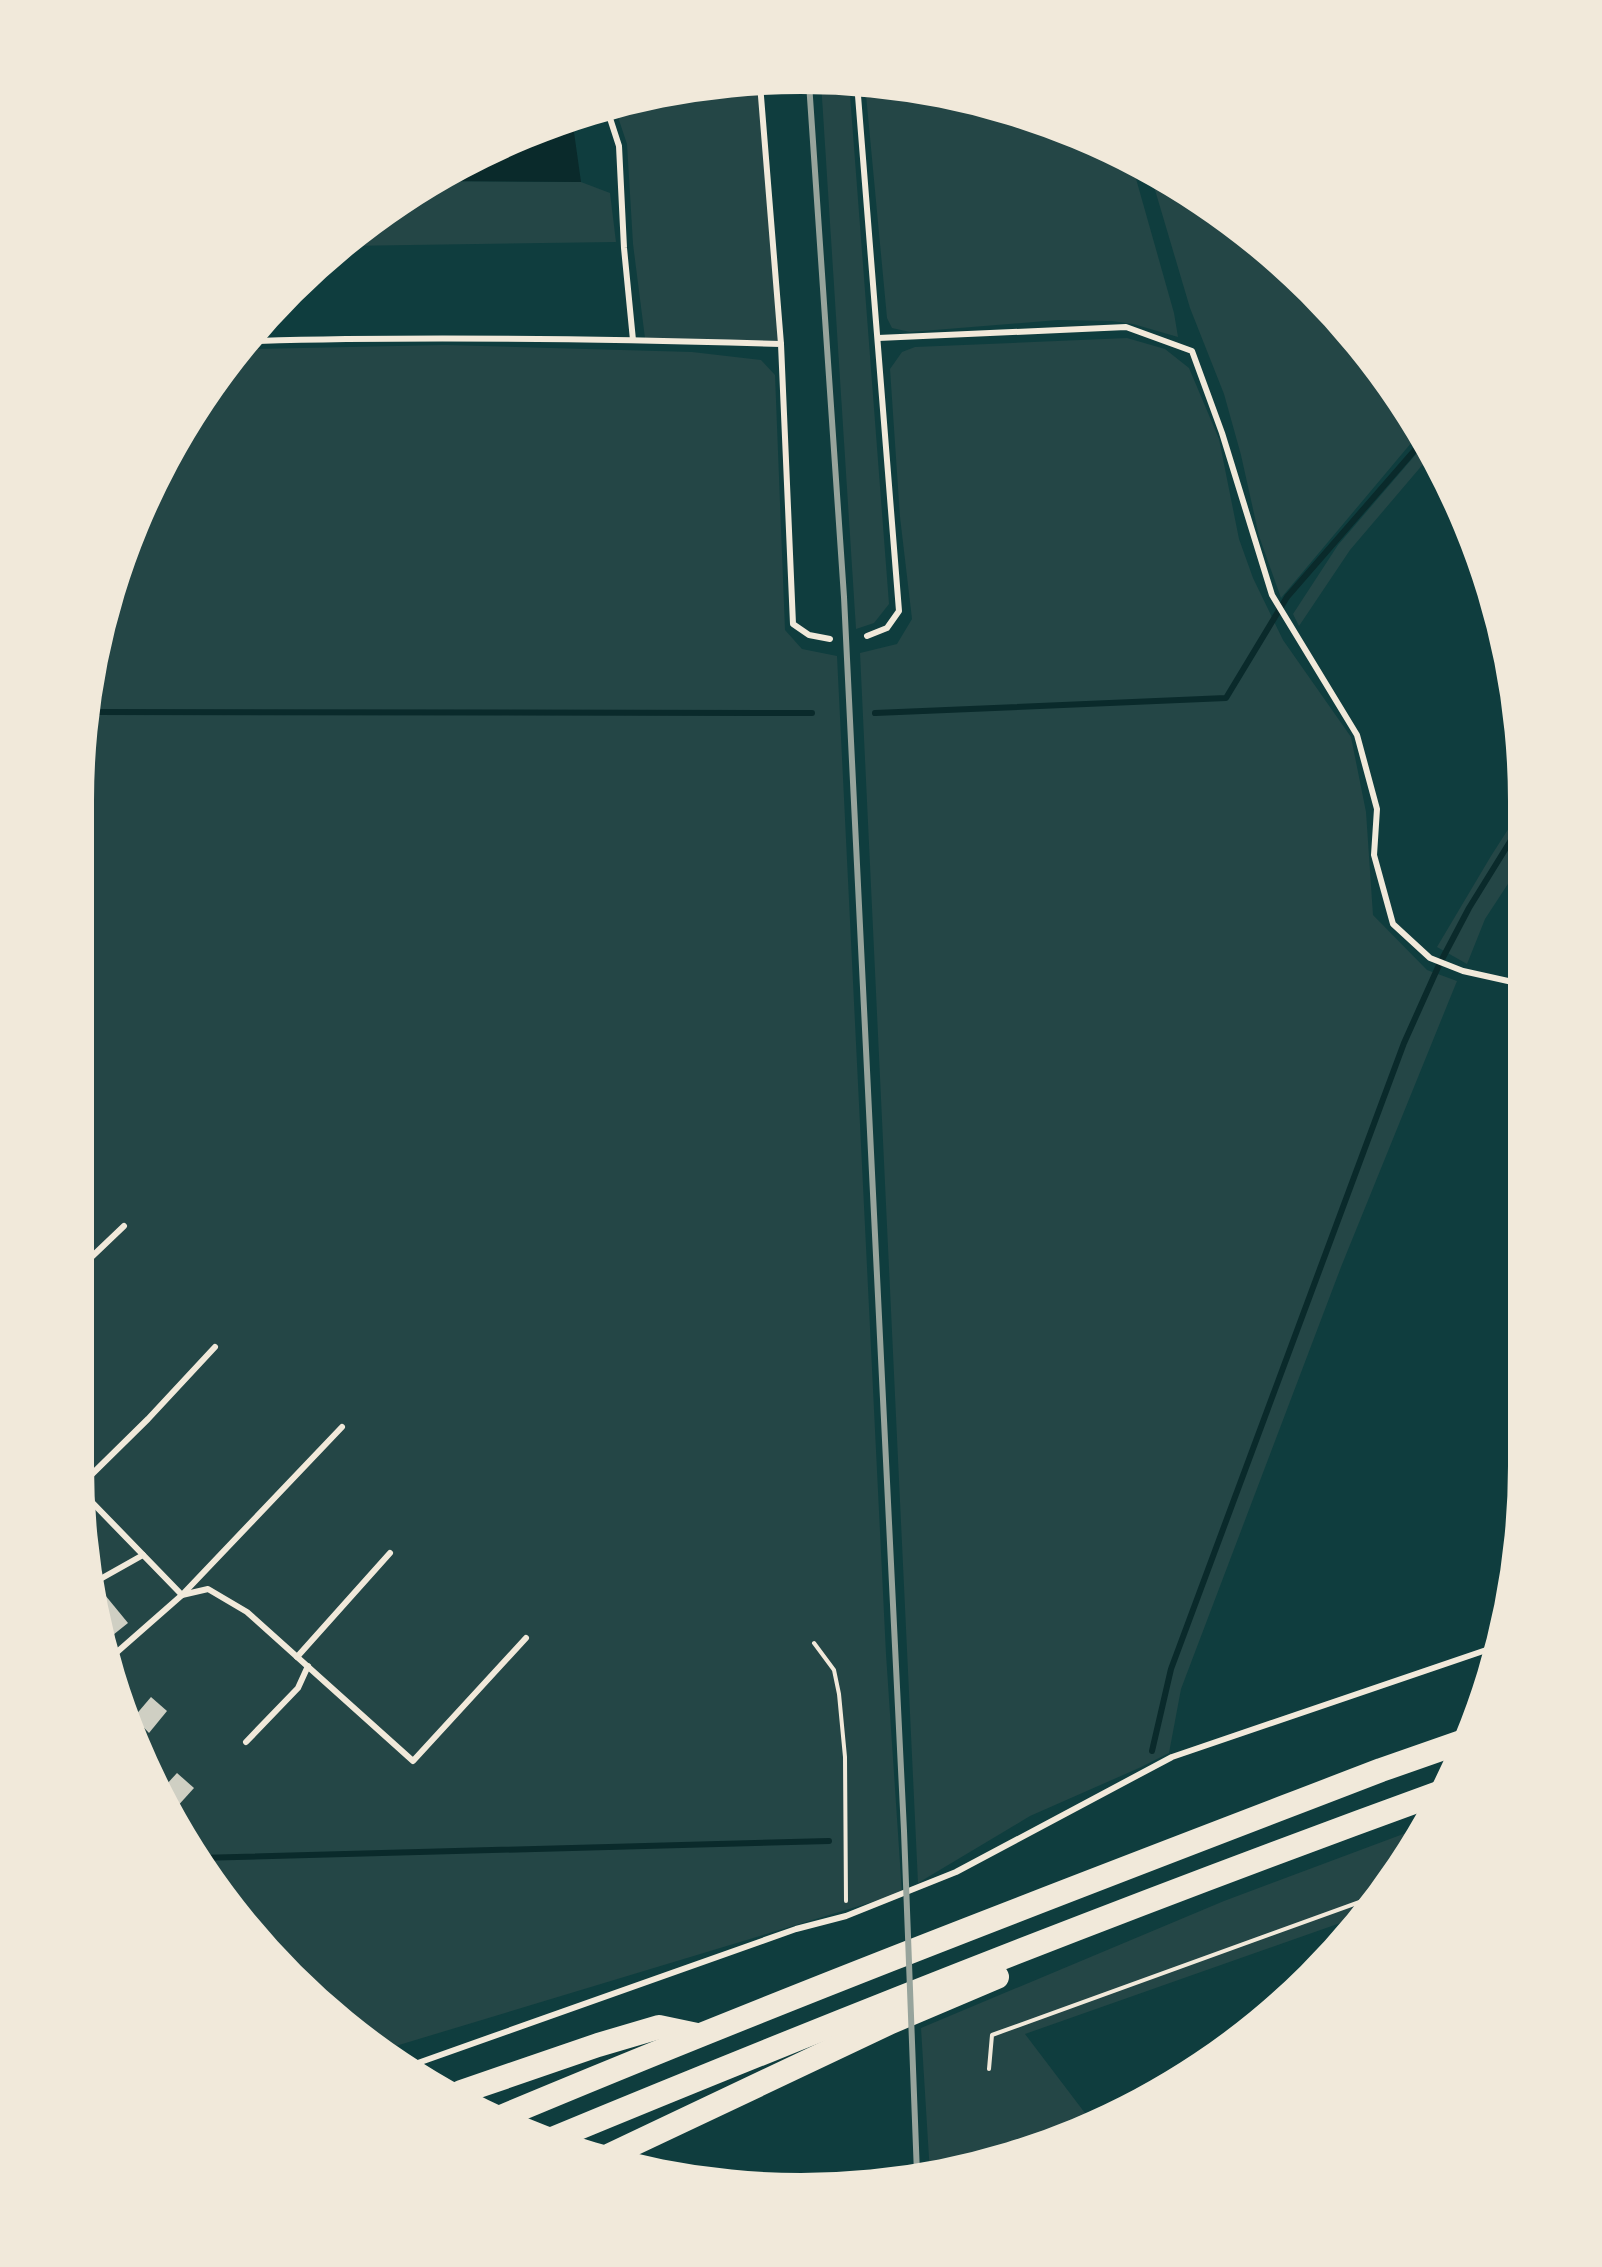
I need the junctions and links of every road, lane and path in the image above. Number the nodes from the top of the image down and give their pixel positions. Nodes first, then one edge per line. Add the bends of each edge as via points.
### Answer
1 (761, 96) edge
2 (858, 97) edge
3 (611, 120) edge
4 (878, 338) junction
5 (633, 340) junction
6 (264, 341) edge
7 (781, 344) junction
8 (867, 636) dead end
9 (830, 639) dead end
10 (1508, 981) edge
11 (124, 1226) dead end
12 (94, 1255) edge
13 (215, 1347) dead end
14 (342, 1427) dead end
15 (94, 1472) edge
16 (96, 1506) edge
17 (390, 1553) dead end
18 (143, 1555) junction
19 (103, 1577) edge
20 (182, 1595) junction
21 (526, 1638) dead end
22 (814, 1643) dead end
23 (119, 1651) edge
24 (1483, 1651) edge
25 (297, 1657) junction
26 (308, 1666) junction
27 (246, 1742) dead end
28 (1450, 1746) edge
29 (1425, 1798) edge
30 (1356, 1903) edge
31 (846, 1916) junction
32 (1036, 1945) junction
33 (697, 2035) junction
34 (421, 2062) edge
35 (989, 2069) dead end
36 (468, 2089) edge
37 (514, 2112) edge
38 (567, 2133) edge
39 (621, 2150) edge

1 - 7 lane
2 - 4 lane
3 - 5 lane via 619,146
4 - 8 lane via 899,611 887,628
4 - 10 lane via 1126,327 1192,351 1272,595 1357,735 1377,809 1374,855 1393,924 1430,958
5 - 6 lane
5 - 7 lane
7 - 9 lane via 793,624 809,635
11 - 12 lane
13 - 15 lane
14 - 20 lane
16 - 18 lane
17 - 25 lane
18 - 19 lane
18 - 20 lane
20 - 23 lane
20 - 25 lane via 208,1589 247,1612
21 - 26 lane via 413,1761
22 - 31 path via 834,1670 839,1694 845,1757
24 - 31 lane via 1172,1757 956,1872
25 - 26 lane
26 - 27 lane via 298,1688
28 - 33 highway
29 - 32 highway
30 - 35 path via 992,2035
31 - 34 lane
32 - 38 highway
32 - 39 highway via 1003,1975
33 - 36 highway via 659,2027
33 - 37 highway

